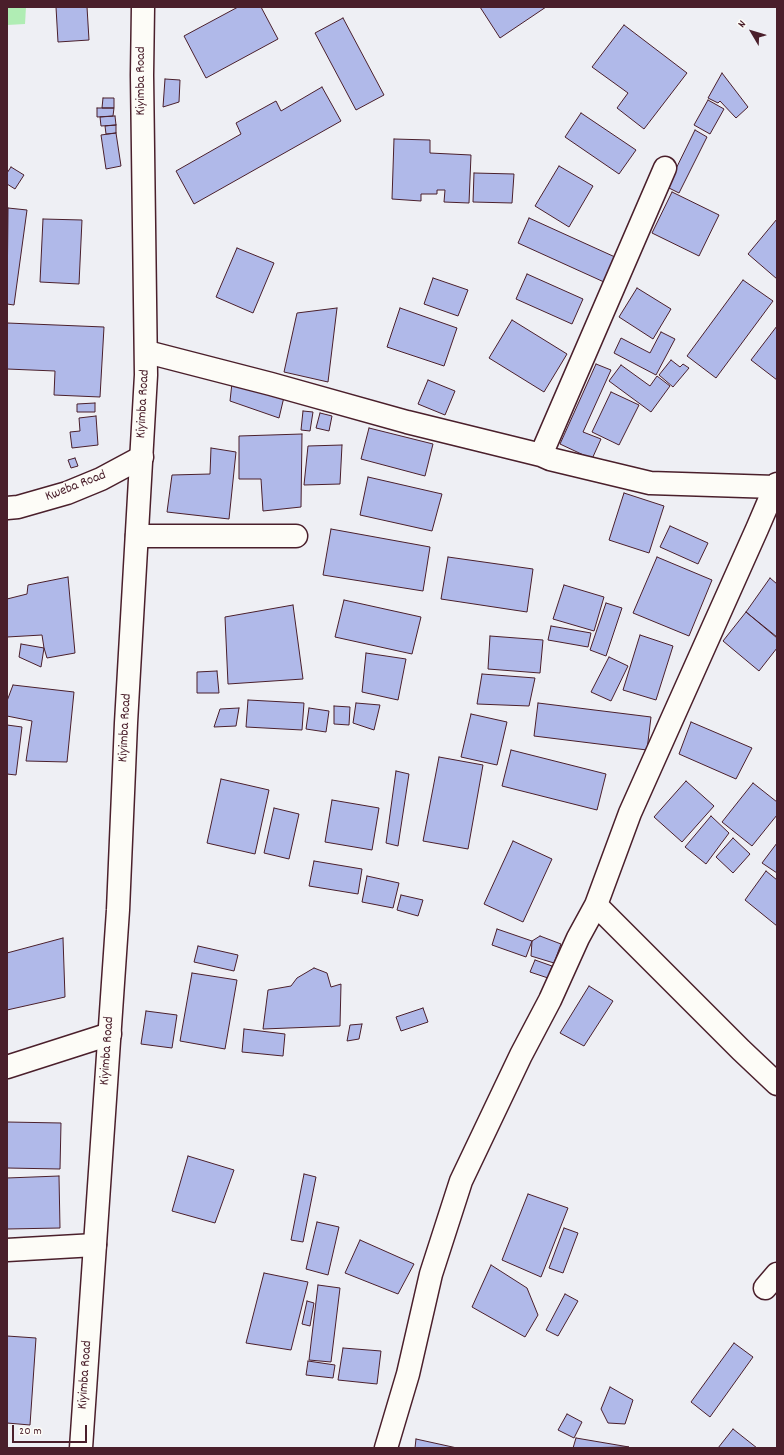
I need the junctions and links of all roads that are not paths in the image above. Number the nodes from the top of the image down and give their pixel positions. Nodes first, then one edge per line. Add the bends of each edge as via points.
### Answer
1 (143, 7) edge
2 (665, 168) dead end
3 (146, 352) junction
4 (542, 455) junction
5 (142, 457) junction
6 (776, 486) edge
7 (7, 508) edge
8 (137, 536) junction
9 (296, 536) dead end
10 (596, 905) junction
11 (110, 1034) junction
12 (7, 1067) edge
13 (777, 1084) edge
14 (95, 1245) junction
15 (7, 1250) edge
16 (81, 1448) edge
17 (386, 1448) edge

1 - 3 street, Kiyimba Road
2 - 4 street
3 - 4 street via 407,422
3 - 5 street, Kiyimba Road
4 - 6 street via 650,483
5 - 7 street, Kweba Road via 101,479 67,493
5 - 8 street, Kiyimba Road
6 - 10 street via 630,813
8 - 9 street
8 - 11 street, Kiyimba Road
10 - 13 street
10 - 17 street via 461,1181 431,1274 408,1374
11 - 12 street
11 - 14 street, Kiyimba Road
14 - 15 street
14 - 16 street, Kiyimba Road

